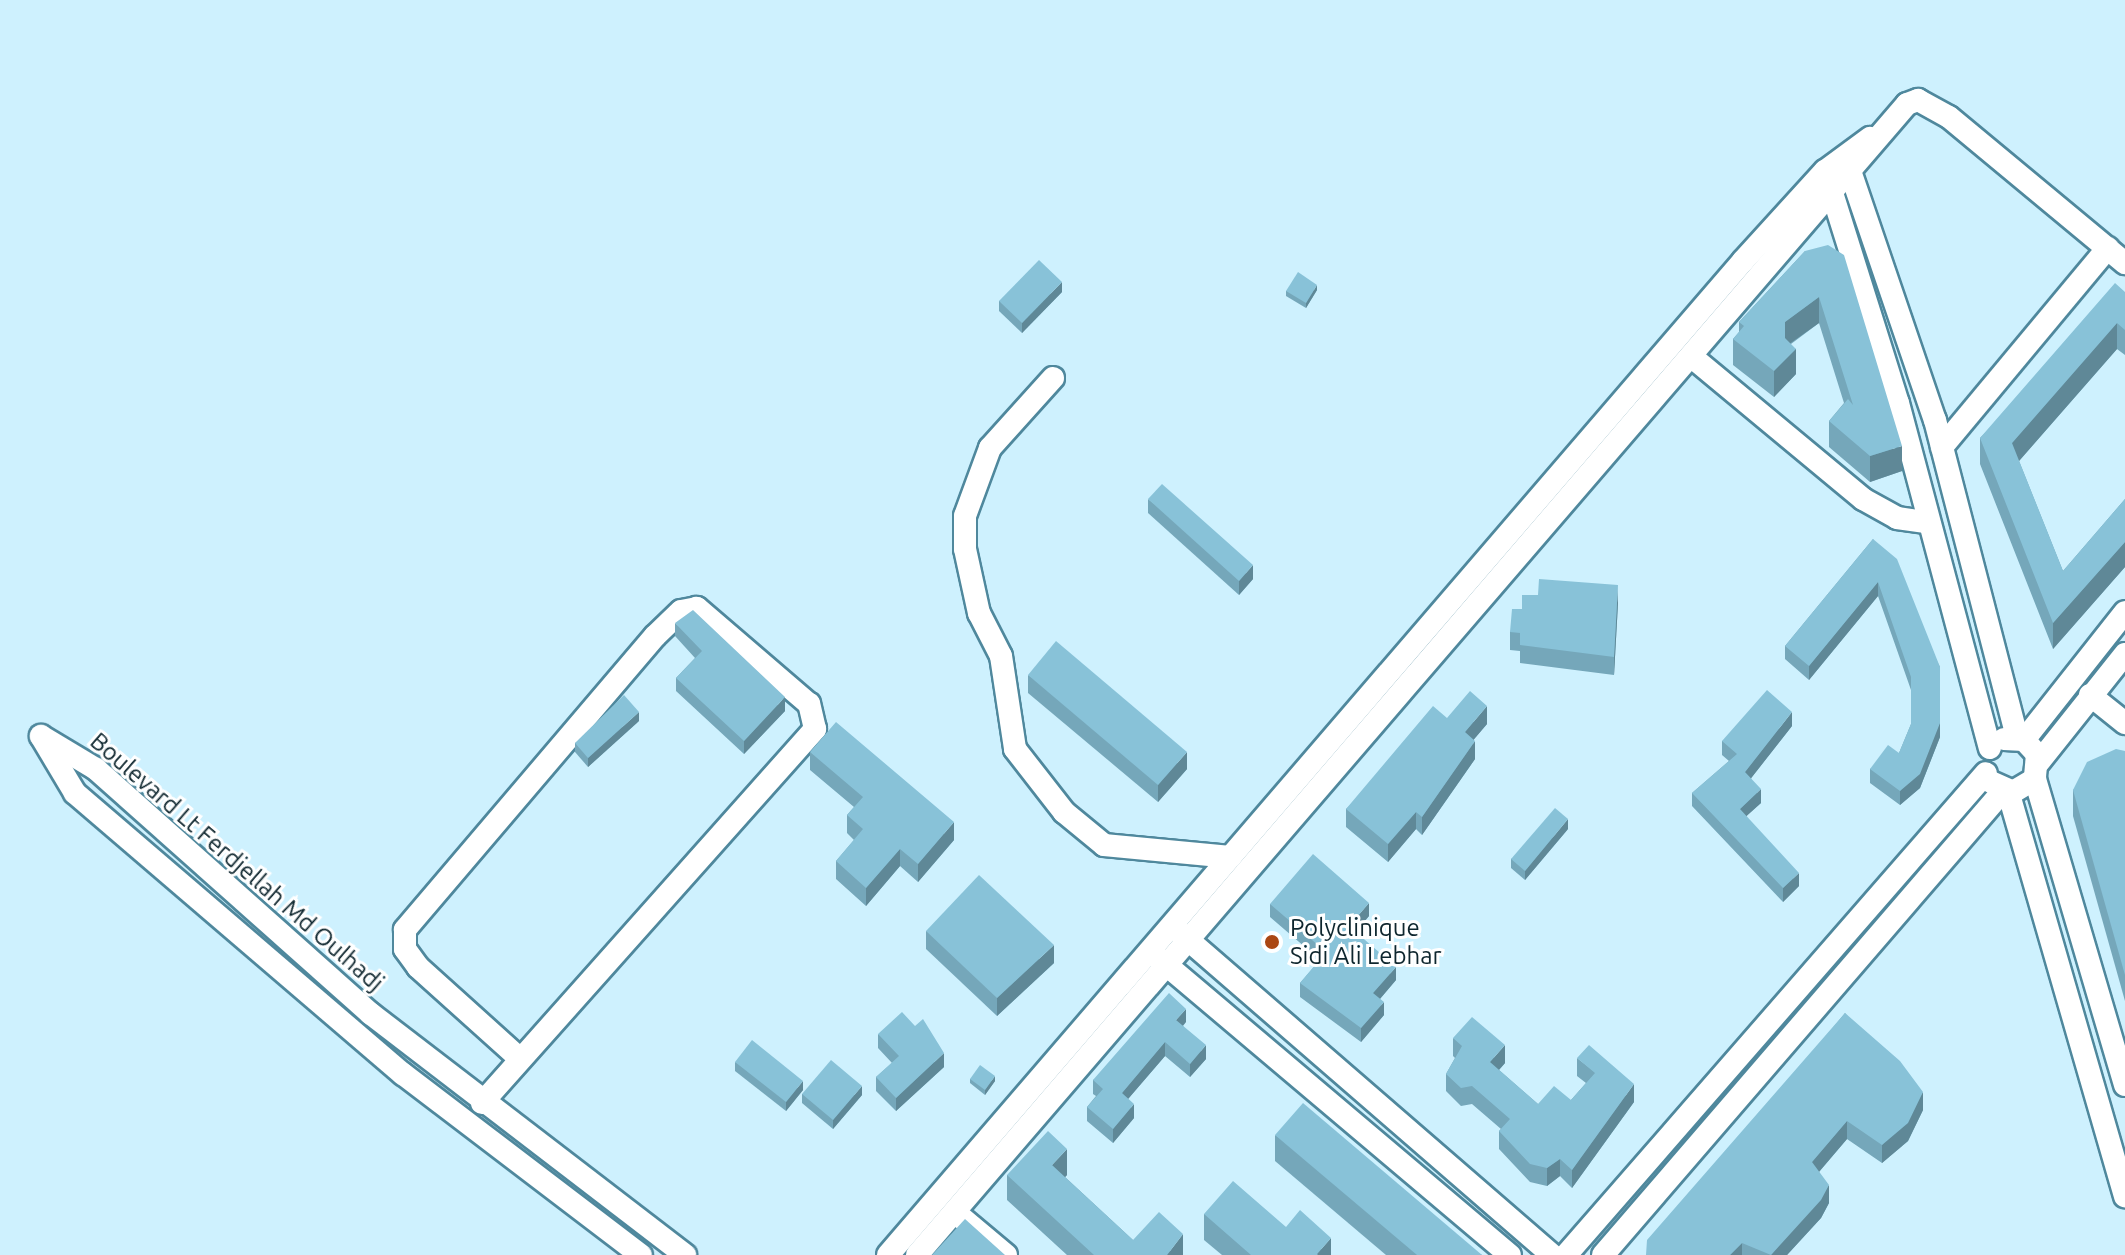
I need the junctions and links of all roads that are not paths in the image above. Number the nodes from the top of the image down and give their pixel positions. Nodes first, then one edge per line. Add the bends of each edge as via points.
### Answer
1 (1848, 163) junction
2 (1829, 182) junction
3 (2108, 248) junction
4 (2125, 263) edge
5 (1692, 357) junction
6 (1053, 378) dead end
7 (1942, 447) junction
8 (1926, 522) junction
9 (2125, 612) edge
10 (2125, 654) edge
11 (2090, 695) junction
12 (2125, 723) edge
13 (2021, 739) junction
14 (1990, 748) junction
15 (2037, 770) junction
16 (1986, 773) junction
17 (2006, 791) junction
18 (1230, 857) junction
19 (1171, 925) junction
20 (1189, 941) junction
21 (1149, 951) junction
22 (1168, 966) junction
23 (420, 1054) junction
24 (520, 1059) junction
25 (403, 1074) junction
26 (2125, 1085) edge
27 (482, 1103) junction
28 (550, 1153) junction
29 (533, 1174) junction
30 (2125, 1196) edge
31 (946, 1204) junction
32 (641, 1255) edge
33 (685, 1255) edge
34 (888, 1255) edge
35 (917, 1255) edge
36 (1006, 1255) edge
37 (1510, 1255) edge
38 (1552, 1255) edge
39 (1566, 1255) edge
40 (1603, 1255) edge

1 - 2 street
1 - 3 street via 1907,104 1932,106
1 - 7 street
2 - 5 street
2 - 8 street
2 - 18 street
3 - 4 street
3 - 7 street
5 - 8 street via 1863,499 1897,518
5 - 20 street
6 - 18 street via 990,448 965,516 965,549 979,613 1001,656 1015,749 1064,812 1104,845
7 - 13 street
8 - 14 street
9 - 13 street
10 - 11 street
11 - 12 street
11 - 15 street
13 - 14 street
13 - 15 street
14 - 16 street
15 - 17 street
15 - 26 street
16 - 17 street
16 - 39 street
17 - 30 street
17 - 40 street
18 - 19 street
19 - 20 street
19 - 21 street
20 - 22 street
20 - 38 street
21 - 22 street
21 - 31 street
22 - 31 street
22 - 37 street
23 - 25 street
23 - 25 street, Boulevard Lt Ferdjellah Md Oulhadj via 96,769 41,736 75,793
23 - 27 street, Boulevard Lt Ferdjellah Md Oulhadj
24 - 24 street via 815,729 809,704 697,608 681,611 655,636 405,930 405,949 418,967
24 - 27 street
25 - 29 street, Boulevard Lt Ferdjellah Md Oulhadj
27 - 28 street, Boulevard Lt Ferdjellah Md Oulhadj
28 - 29 street
28 - 33 street, Boulevard Lt Ferdjellah Md Oulhadj
29 - 32 street, Boulevard Lt Ferdjellah Md Oulhadj
31 - 34 street
31 - 35 street
31 - 36 street

